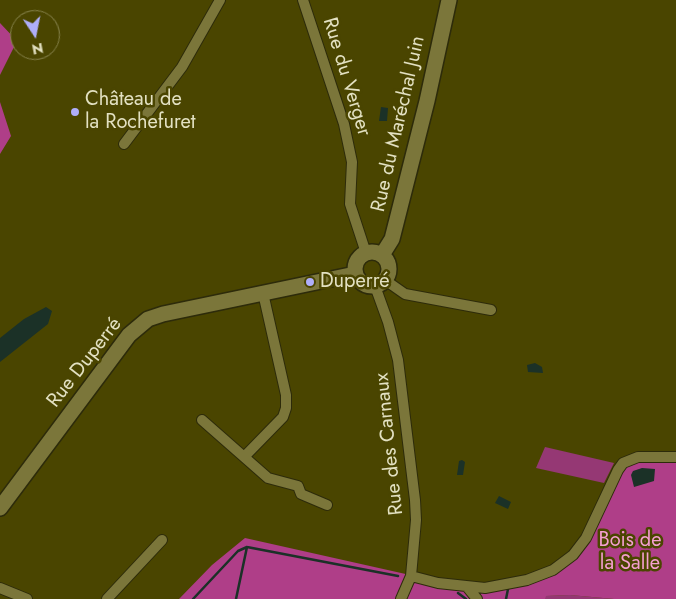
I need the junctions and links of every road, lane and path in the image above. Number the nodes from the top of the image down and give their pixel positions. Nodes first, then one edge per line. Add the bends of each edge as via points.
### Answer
1 (220, 0) edge
2 (303, 0) edge
3 (449, 0) edge
4 (124, 144) dead end
5 (366, 253) junction
6 (382, 255) junction
7 (356, 274) junction
8 (380, 283) junction
9 (263, 293) junction
10 (491, 310) dead end
11 (202, 420) dead end
12 (244, 457) junction
13 (676, 457) edge
14 (327, 505) dead end
15 (0, 508) edge
16 (162, 540) dead end
17 (411, 576) junction
18 (0, 588) edge
19 (468, 588) junction
20 (27, 599) edge
21 (107, 599) edge
22 (401, 599) edge
23 (477, 599) edge

1 - 4 street via 182,67
2 - 5 street, Rue du Verger via 350,151 350,204
3 - 6 street, Rue du Maréchal Juin via 394,232
5 - 6 street
5 - 7 street via 358,259
6 - 8 street via 388,266
7 - 8 street via 362,283
7 - 9 street, Rue Duperré
8 - 10 street via 405,294
8 - 17 street, Rue des Carnaux via 398,360 416,520
9 - 12 street via 286,395 286,408 283,417
9 - 15 street, Rue Duperré via 163,314 138,327
11 - 12 street
12 - 14 street via 268,478 298,486 301,494
13 - 19 street via 638,457 623,463 586,538 573,555 552,570 516,583
16 - 21 street
17 - 19 street
17 - 22 street, Rue des Carnaux
18 - 20 street
19 - 23 street

